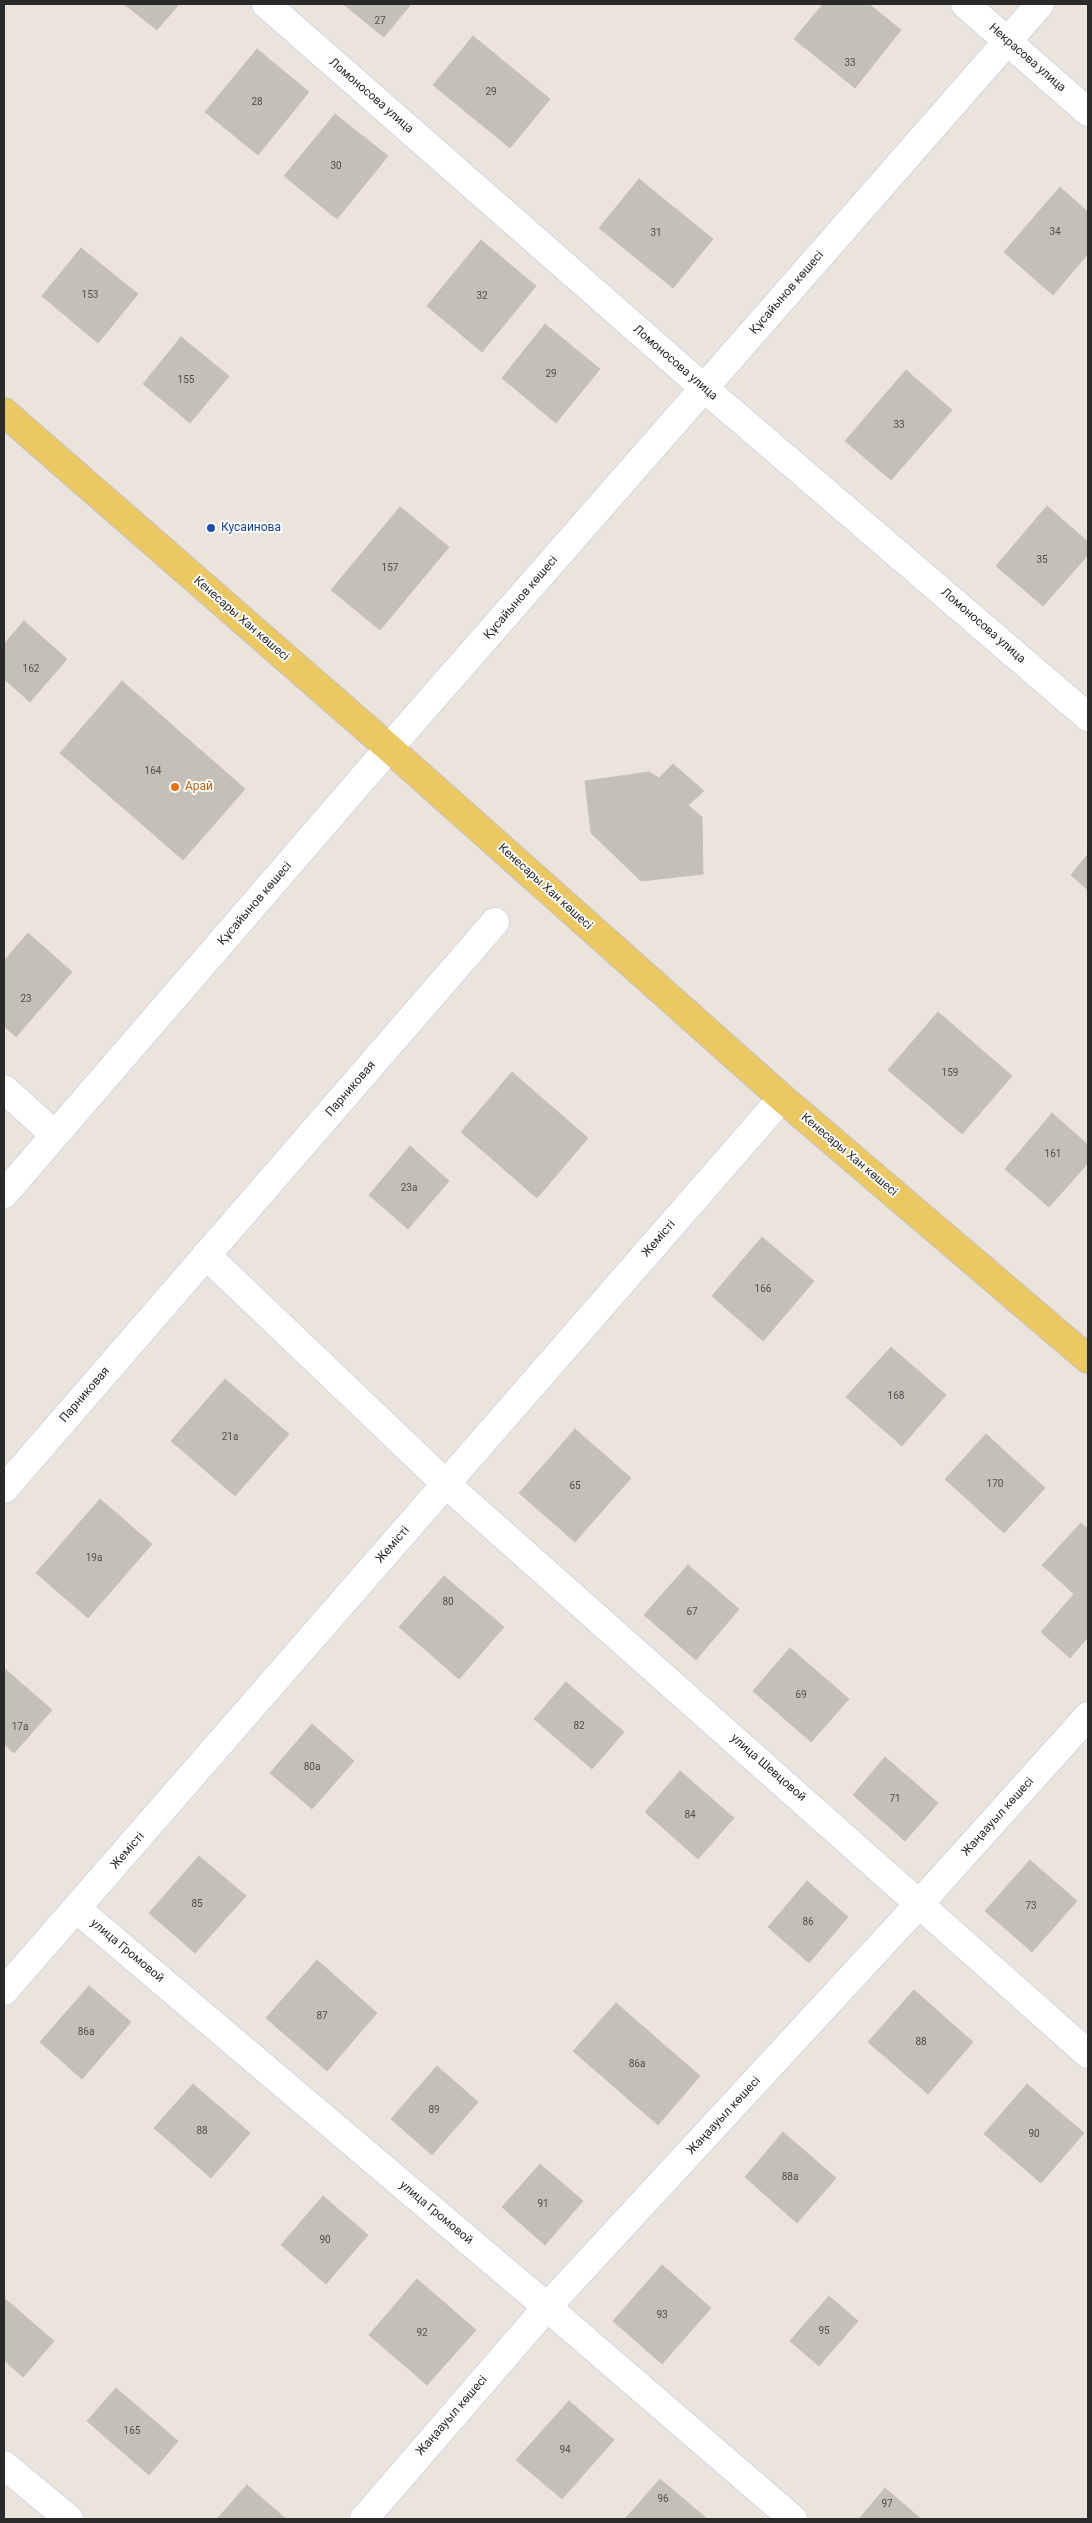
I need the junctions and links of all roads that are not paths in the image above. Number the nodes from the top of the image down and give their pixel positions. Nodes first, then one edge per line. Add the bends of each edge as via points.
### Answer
1 (266, 4) edge
2 (965, 4) edge
3 (1040, 4) edge
4 (1008, 41) junction
5 (1088, 112) edge
6 (704, 388) junction
7 (4, 412) edge
8 (1088, 717) edge
9 (389, 748) junction
10 (495, 922) dead end
11 (4, 1089) edge
12 (782, 1098) junction
13 (55, 1135) junction
14 (4, 1194) edge
15 (206, 1256) junction
16 (1088, 1359) edge
17 (446, 1484) junction
18 (4, 1489) edge
19 (1088, 1716) edge
20 (920, 1903) junction
21 (77, 1909) junction
22 (4, 1991) edge
23 (1088, 2054) edge
24 (547, 2307) junction
25 (4, 2466) edge
26 (69, 2519) edge
27 (364, 2519) edge
28 (793, 2519) edge

1 - 6 street, Ломоносова улица
2 - 4 street, Некрасова улица
3 - 4 street, Құсайынов көшесі
4 - 5 street, Некрасова улица
4 - 6 street, Құсайынов көшесі
6 - 8 street, Ломоносова улица
6 - 9 street, Құсайынов көшесі
7 - 9 main road, Кенесары Хан көшесі
9 - 12 main road, Кенесары Хан көшесі
9 - 13 street, Құсайынов көшесі
10 - 15 street, Парниковая
11 - 13 street
12 - 16 main road, Кенесары Хан көшесі
12 - 17 street, Жемісті
13 - 14 street, Құсайынов көшесі
15 - 17 street
15 - 18 street, Парниковая
17 - 20 street, улица Шевцовой
17 - 21 street, Жемісті
19 - 20 street, Жаңаауыл көшесі
20 - 23 street, улица Шевцовой
20 - 24 street, Жаңаауыл көшесі
21 - 22 street, Жемісті
21 - 24 street, улица Громовой
24 - 27 street, Жаңаауыл көшесі
24 - 28 street, улица Громовой
25 - 26 street

